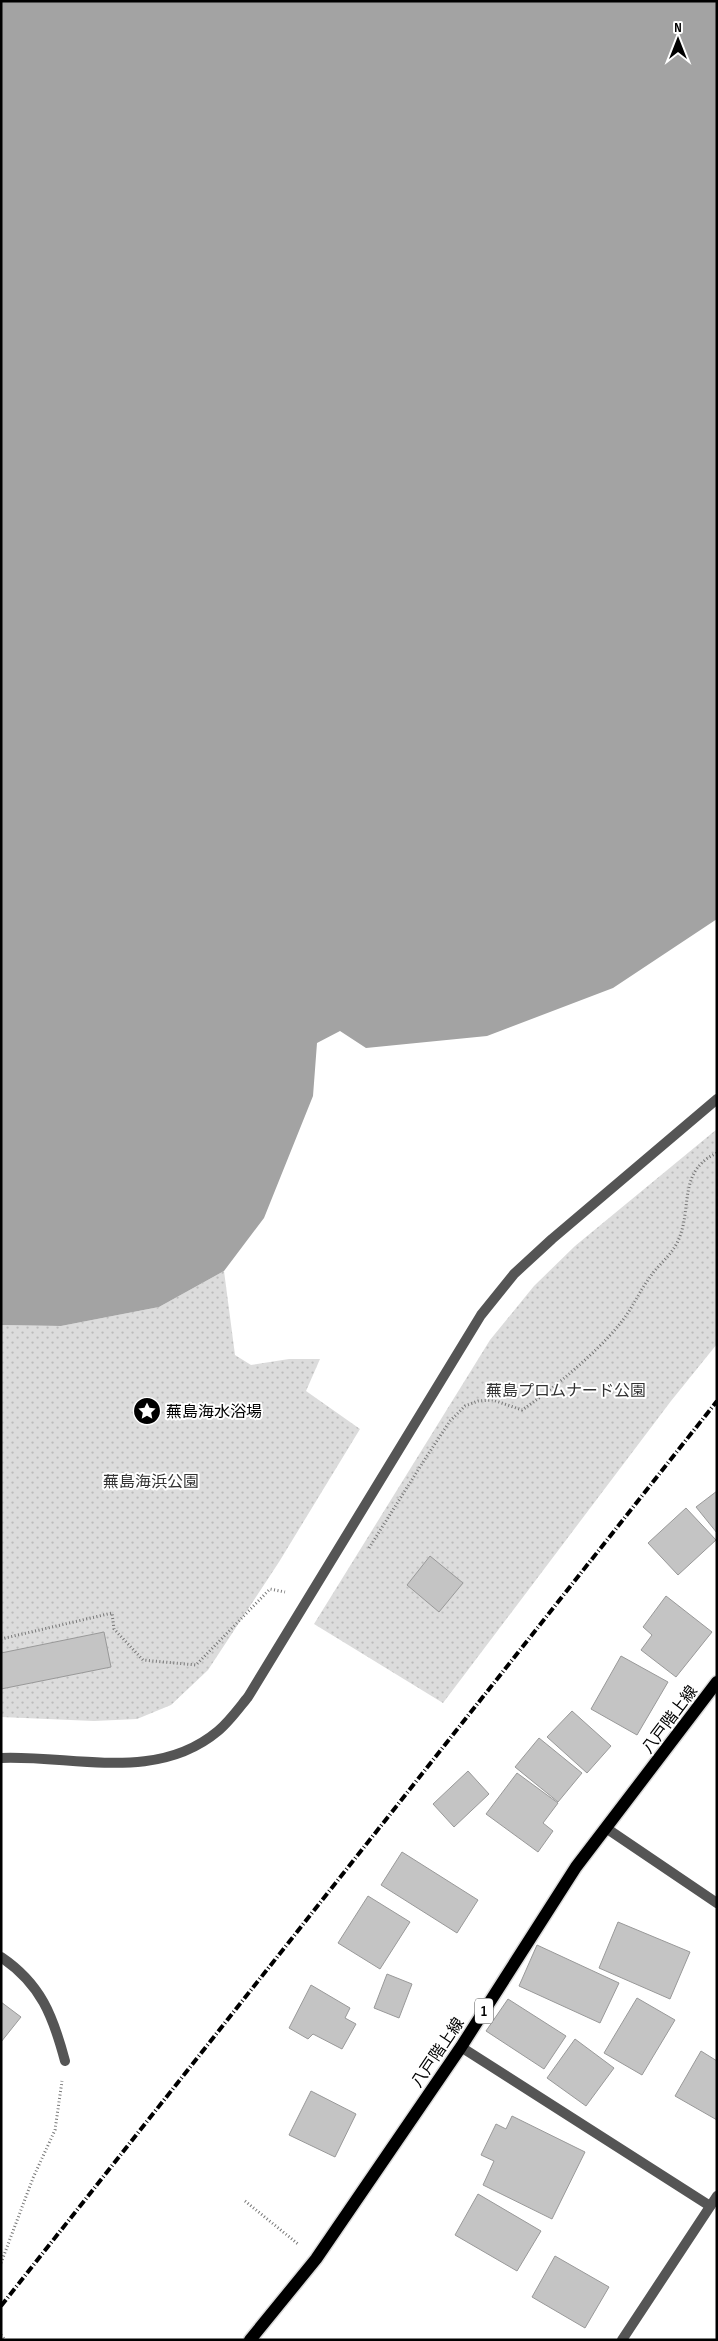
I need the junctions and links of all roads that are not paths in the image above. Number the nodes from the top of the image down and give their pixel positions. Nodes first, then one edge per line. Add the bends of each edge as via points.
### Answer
1 (717, 1099) edge
2 (717, 1682) edge
3 (1, 1758) edge
4 (606, 1828) junction
5 (717, 1903) edge
6 (1, 1957) edge
7 (461, 2047) junction
8 (65, 2061) road end
9 (717, 2196) edge
10 (710, 2206) junction
11 (250, 2340) edge
12 (622, 2340) edge

1 - 3 street via 552,1238 514,1274 481,1315 248,1697 219,1731 192,1749 157,1760 125,1764
2 - 4 main road, 八戸階上線 / 1
4 - 5 street
4 - 7 main road, 八戸階上線 / 1 via 576,1867
6 - 8 street via 16,1967 39,1993 55,2025
7 - 10 street
7 - 11 main road, 八戸階上線 / 1 via 316,2259
9 - 10 street
10 - 12 street

